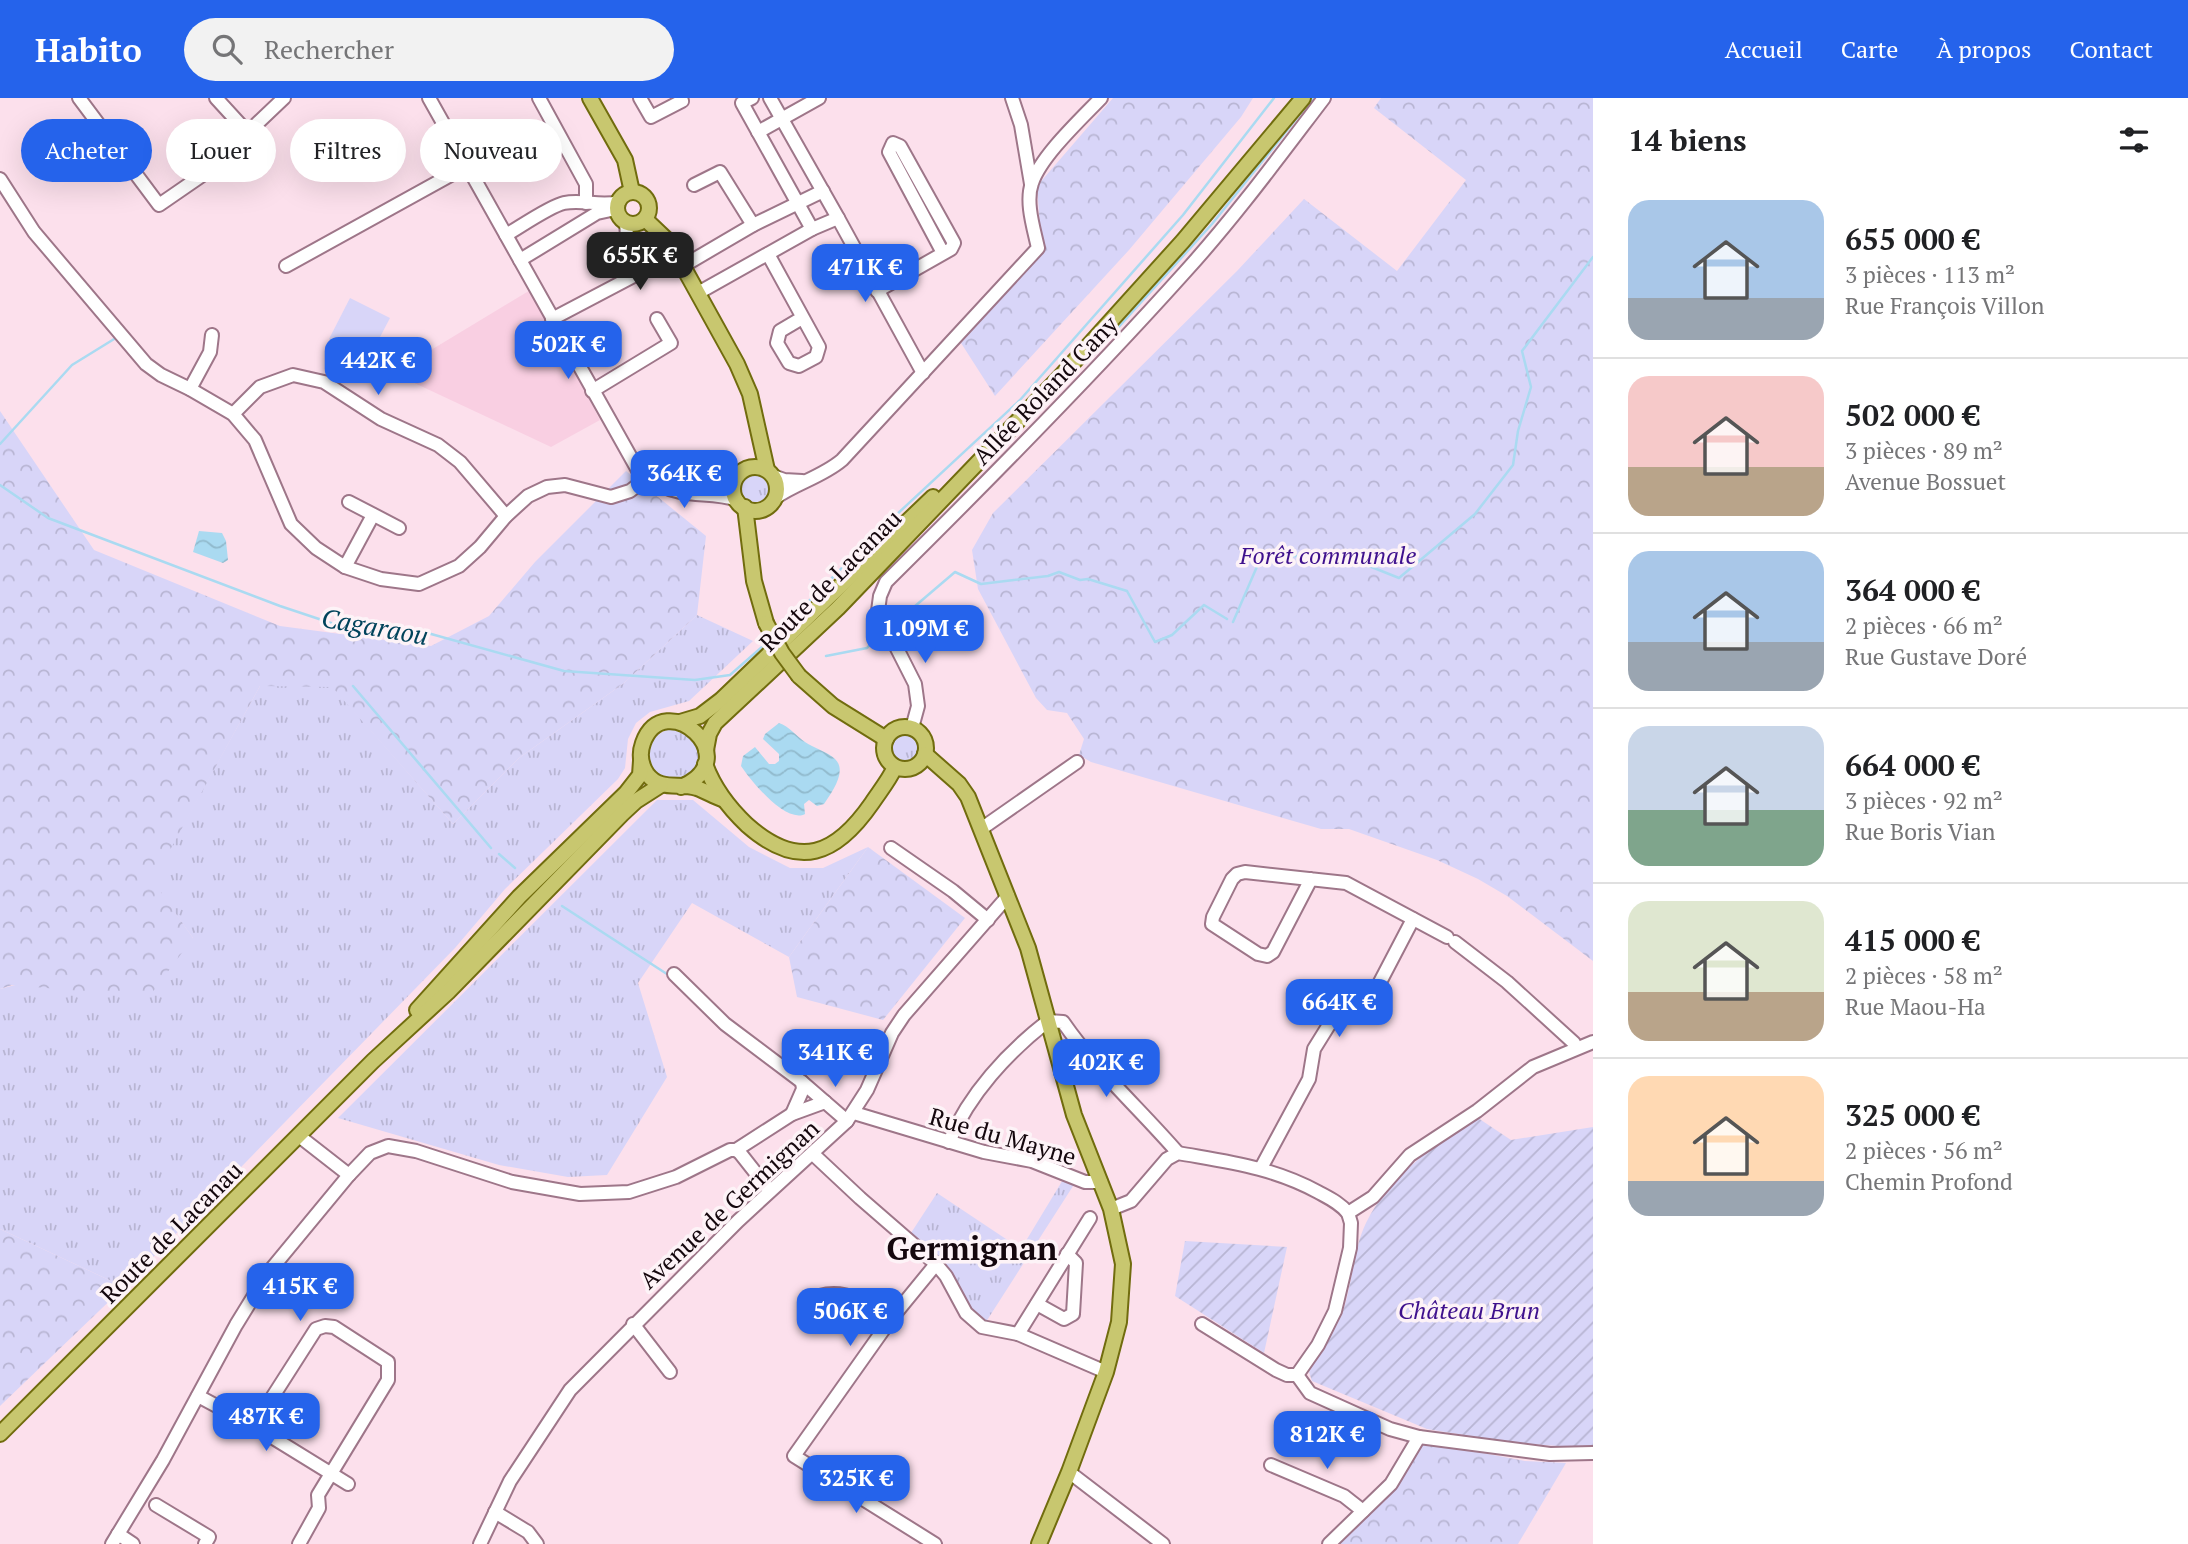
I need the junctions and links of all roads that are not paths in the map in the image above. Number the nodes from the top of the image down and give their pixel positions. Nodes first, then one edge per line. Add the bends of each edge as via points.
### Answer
1 (79, 98) edge
2 (216, 98) edge
3 (284, 98) edge
4 (429, 98) edge
5 (538, 98) edge
6 (590, 98) edge
7 (640, 98) edge
8 (681, 98) edge
9 (752, 98) edge
10 (771, 98) edge
11 (820, 98) edge
12 (1012, 98) edge
13 (1101, 98) edge
14 (1295, 98) edge
15 (1303, 98) edge
16 (1324, 98) edge
17 (782, 118) junction
18 (235, 119) edge
19 (262, 119) edge
20 (441, 119) edge
21 (758, 132) junction
22 (1263, 145) junction
23 (0, 179) edge
24 (192, 182) edge
25 (438, 182) edge
26 (476, 182) edge
27 (1031, 184) junction
28 (694, 185) dead end
29 (823, 191) junction
30 (632, 192) junction
31 (586, 202) junction
32 (797, 204) junction
33 (621, 211) junction
34 (838, 218) junction
35 (645, 219) junction
36 (753, 225) junction
37 (812, 229) junction
38 (506, 235) junction
39 (943, 253) junction
40 (768, 254) junction
41 (520, 260) junction
42 (286, 266) dead end
43 (683, 266) junction
44 (877, 291) junction
45 (698, 293) junction
46 (802, 318) dead end
47 (657, 319) dead end
48 (552, 320) junction
49 (212, 335) dead end
50 (923, 373) junction
51 (190, 389) junction
52 (593, 391) junction
53 (233, 414) junction
54 (757, 428) junction
55 (992, 445) junction
56 (746, 469) junction
57 (770, 473) junction
58 (646, 478) junction
59 (813, 479) junction
60 (775, 498) junction
61 (349, 502) dead end
62 (741, 504) junction
63 (764, 509) junction
64 (373, 514) junction
65 (506, 516) junction
66 (399, 528) dead end
67 (751, 544) junction
68 (345, 566) junction
69 (680, 722) junction
70 (912, 728) junction
71 (886, 738) junction
72 (925, 754) junction
73 (705, 757) junction
74 (641, 761) junction
75 (1077, 762) dead end
76 (895, 767) junction
77 (661, 785) junction
78 (681, 786) junction
79 (722, 799) junction
80 (981, 829) junction
81 (891, 848) dead end
82 (1311, 879) junction
83 (1009, 896) junction
84 (1413, 919) junction
85 (988, 920) junction
86 (674, 974) dead end
87 (1048, 1021) junction
88 (1593, 1042) edge
89 (1575, 1048) junction
90 (373, 1062) junction
91 (802, 1082) junction
92 (825, 1102) junction
93 (792, 1114) junction
94 (850, 1117) junction
95 (299, 1136) junction
96 (949, 1142) junction
97 (736, 1150) junction
98 (1178, 1153) junction
99 (813, 1154) junction
100 (1261, 1168) junction
101 (349, 1174) junction
102 (1101, 1182) junction
103 (769, 1191) junction
104 (1111, 1209) junction
105 (1348, 1213) junction
106 (1090, 1218) dead end
107 (1068, 1254) junction
108 (936, 1264) junction
109 (820, 1296) dead end
110 (1037, 1304) junction
111 (891, 1319) junction
112 (633, 1324) junction
113 (1202, 1324) dead end
114 (1018, 1334) junction
115 (670, 1372) dead end
116 (1106, 1372) junction
117 (1297, 1375) junction
118 (198, 1396) junction
119 (254, 1426) junction
120 (0, 1434) edge
121 (1419, 1437) junction
122 (1593, 1453) edge
123 (1272, 1465) dead end
124 (1069, 1472) junction
125 (330, 1474) junction
126 (348, 1484) dead end
127 (156, 1505) dead end
128 (1363, 1511) junction
129 (495, 1512) junction
130 (115, 1539) edge
131 (212, 1542) edge
132 (133, 1544) edge
133 (299, 1544) edge
134 (480, 1544) edge
135 (536, 1544) edge
136 (935, 1544) edge
137 (1039, 1544) edge
138 (1163, 1544) edge
139 (1329, 1544) edge

1 - 24 street via 159,205
2 - 18 street
3 - 19 street
4 - 20 street
5 - 31 street via 586,184
6 - 30 main road via 625,160
7 - 8 street via 651,117
9 - 21 street via 742,103
10 - 17 street
11 - 17 street
12 - 27 street
13 - 27 street via 1046,159
14 - 22 main road, Route de Lacanau
15 - 22 main road, Route de Lacanau
16 - 70 street, Allée Roland Cany via 1186,271 886,582 878,611 915,684 918,706
17 - 21 street
17 - 29 street
21 - 32 street
22 - 55 main road, Route de Lacanau via 1112,321
23 - 51 street via 34,232 146,363
25 - 42 street
26 - 38 street
27 - 50 street via 1038,248
28 - 36 street via 720,172
29 - 32 street
29 - 34 street
30 - 33 main road via 624,195
30 - 35 main road via 646,198 649,209
31 - 33 street
31 - 38 street via 562,203
32 - 36 street
32 - 37 street
33 - 35 main road via 636,223
33 - 41 street via 597,213
33 - 48 street via 627,237 647,269
34 - 37 street
34 - 44 street
35 - 43 main road via 665,238
36 - 43 street
37 - 40 street
38 - 41 street
39 - 39 street via 954,243 900,146 892,143 889,152
39 - 44 street
40 - 45 street
40 - 46 street
41 - 48 street
43 - 45 main road
44 - 50 street
45 - 54 main road via 737,363
47 - 52 street via 671,343
48 - 52 street
49 - 51 street via 210,352
50 - 59 street via 842,460
51 - 53 street
52 - 58 street
53 - 65 street via 260,387 293,375 324,382 381,419 438,445 460,462
53 - 68 street via 255,440 290,524
54 - 56 main road via 754,453
54 - 57 main road
55 - 69 main road, Route de Lacanau via 721,699 700,716
55 - 73 main road, Route de Lacanau via 838,608 715,723
56 - 57 main road
56 - 62 main road via 735,482
57 - 59 street via 789,481
57 - 60 main road via 777,487
58 - 62 street via 680,492 717,494
58 - 65 street via 630,491 611,497 565,485 547,487 528,496
59 - 60 street
60 - 63 main road
61 - 64 street
62 - 63 main road
62 - 67 main road
63 - 67 main road
64 - 66 street
64 - 68 street
65 - 68 street via 459,566 419,584 381,579
67 - 71 main road, bridge via 754,581 766,623 782,653 799,676 833,706
69 - 73 main road via 698,733
69 - 74 main road via 650,732
70 - 71 main road via 900,727
70 - 72 main road via 925,741
71 - 76 main road via 886,757
72 - 76 main road via 913,767
72 - 80 main road via 959,784
73 - 78 main road via 698,776
73 - 79 main road
74 - 77 main road via 652,780
74 - 90 main road, Route de Lacanau via 640,775 626,793 519,897
75 - 80 street
76 - 79 main road via 845,837 808,852 769,842
77 - 78 main road
77 - 90 main road, Route de Lacanau via 622,814
78 - 79 main road
80 - 83 main road
81 - 85 street
82 - 82 street via 1237,874 1212,924 1267,956
82 - 84 street via 1346,883
83 - 85 street, Avenue de Germignan
83 - 87 main road
84 - 89 street via 1451,939 1507,982
84 - 100 street via 1367,1007 1359,1013 1338,1015 1314,1049 1309,1079
85 - 94 street, Avenue de Germignan via 904,1014
86 - 91 street via 725,1024
87 - 96 street via 1006,1059 975,1097
87 - 98 street via 1063,1023 1086,1055
87 - 102 main road via 1074,1115
88 - 89 street
89 - 105 street via 1533,1067 1410,1155 1373,1197
90 - 95 main road, Route de Lacanau
91 - 92 street
91 - 93 street
92 - 93 street
92 - 94 street
93 - 97 street
94 - 96 street, Rue du Mayne
94 - 99 street, Avenue de Germignan
95 - 101 street
95 - 120 main road, Route de Lacanau
96 - 102 street, Rue du Mayne via 1032,1161 1086,1182
97 - 101 street via 676,1178 629,1192 580,1194 512,1182 388,1146 369,1153
97 - 103 street
98 - 100 street
98 - 104 street via 1167,1159 1132,1201
99 - 103 street, Avenue de Germignan
99 - 108 street
100 - 105 street via 1338,1202
101 - 118 street via 268,1273
102 - 104 main road
103 - 112 street, Avenue de Germignan
104 - 116 main road via 1124,1274 1119,1322
105 - 117 street via 1350,1248 1335,1311
106 - 107 street
107 - 110 street
107 - 110 street via 1076,1263 1073,1314 1064,1319
108 - 111 street
108 - 114 street via 974,1321
109 - 111 street via 831,1293 866,1302
110 - 114 street
111 - 136 street via 794,1456
112 - 115 street
112 - 129 street, Avenue de Germignan via 570,1390
113 - 117 street via 1276,1370
114 - 116 street
116 - 124 main road
117 - 121 street via 1310,1393
118 - 119 street
118 - 130 street
119 - 125 street
119 - 125 street via 316,1329 334,1327 388,1362 388,1380
121 - 122 street via 1550,1454
121 - 128 street via 1391,1484
123 - 128 street via 1344,1496
124 - 137 main road
124 - 138 street
125 - 126 street
125 - 133 street via 318,1495 319,1508
127 - 131 street
128 - 139 street
129 - 134 street, Avenue de Germignan
129 - 135 street via 528,1532
130 - 132 street

